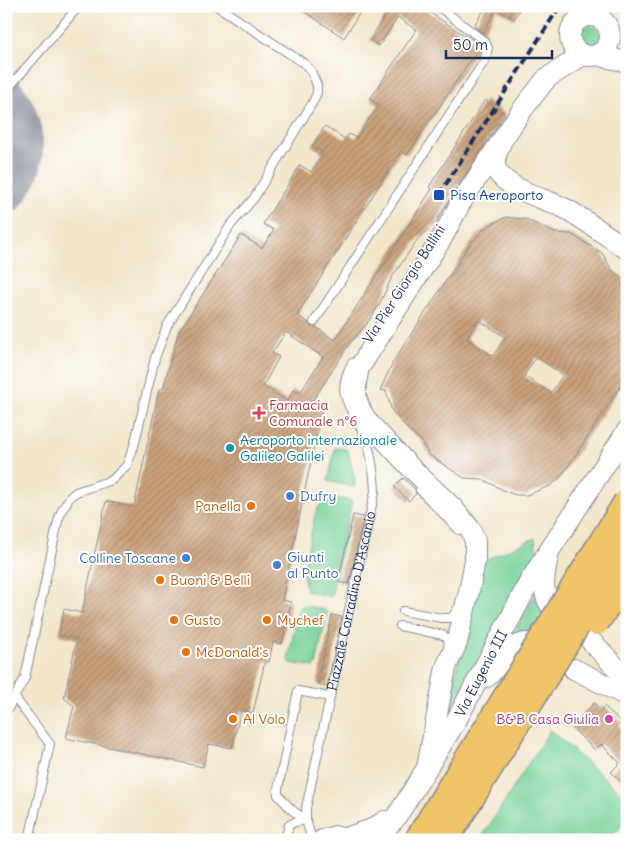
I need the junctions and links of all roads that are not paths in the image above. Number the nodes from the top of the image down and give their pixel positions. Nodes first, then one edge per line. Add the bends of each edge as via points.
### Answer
1 (79, 6) edge
2 (217, 6) edge
3 (438, 6) edge
4 (583, 12) edge
5 (605, 21) edge
6 (569, 38) junction
7 (590, 55) junction
8 (627, 57) edge
9 (627, 62) edge
10 (547, 78) junction
11 (6, 91) edge
12 (501, 140) junction
13 (513, 185) junction
14 (460, 204) junction
15 (627, 249) edge
16 (314, 322) dead end
17 (355, 367) junction
18 (627, 431) edge
19 (391, 448) junction
20 (405, 474) dead end
21 (417, 487) dead end
22 (627, 502) edge
23 (465, 538) dead end
24 (627, 543) edge
25 (553, 544) junction
26 (627, 583) edge
27 (460, 595) dead end
28 (550, 605) dead end
29 (403, 611) dead end
30 (400, 626) dead end
31 (591, 642) dead end
32 (528, 643) dead end
33 (448, 663) junction
34 (574, 669) dead end
35 (627, 679) edge
36 (472, 690) junction
37 (627, 696) edge
38 (330, 697) junction
39 (15, 698) junction
40 (6, 712) edge
41 (426, 768) junction
42 (404, 805) junction
43 (306, 820) junction
44 (347, 839) edge
45 (30, 840) edge
46 (285, 840) edge
47 (312, 840) edge
48 (322, 840) edge
49 (374, 840) edge
50 (418, 840) edge
51 (445, 840) edge
52 (449, 840) edge

1 - 11 lane
2 - 39 lane via 305,64 315,78 317,93 254,198 230,226 167,326 155,358 127,465 112,480 76,492 65,503 58,521 25,678
3 - 16 lane via 485,42 488,48 485,60
4 - 5 street
4 - 6 street via 571,27
5 - 7 street via 606,48
5 - 8 street
6 - 7 street via 573,48
6 - 10 street
7 - 9 street
7 - 10 street
10 - 12 street
12 - 13 street, Via Pier Giorgio Ballini via 495,158 496,167 500,176
12 - 14 street, Via Pier Giorgio Ballini
13 - 14 street, Via Pier Giorgio Ballini via 487,187
13 - 15 street, Via Pier Giorgio Ballini via 568,210
14 - 17 street, Via Pier Giorgio Ballini via 442,238
17 - 19 street via 358,405 367,421
17 - 38 lane, Piazzale Corradino D'Ascanio via 346,381 344,393 348,407 364,434 375,491
18 - 25 street
19 - 20 lane
19 - 33 street via 467,524 475,541 475,560 459,634
21 - 23 lane
22 - 50 highway, bridge
24 - 51 highway, bridge
25 - 28 street via 544,572
25 - 36 street, Via Eugenio III
26 - 52 highway, bridge via 606,607 521,744
27 - 29 lane via 456,611 450,618
30 - 33 lane via 445,636 450,645
31 - 35 street
32 - 36 street via 515,647
33 - 41 street
34 - 37 street
36 - 41 street, Via Eugenio III
38 - 43 lane, Piazzale Corradino D'Ascanio
38 - 43 lane via 298,691 278,788 278,795
39 - 40 lane
39 - 45 lane via 50,744
41 - 42 street, Via Eugenio III
42 - 44 street, Via Eugenio III via 384,822
42 - 49 street, Via Eugenio III
43 - 46 lane via 289,825
43 - 47 lane, Piazzale Corradino D'Ascanio
44 - 48 street, Via Eugenio III via 335,836

